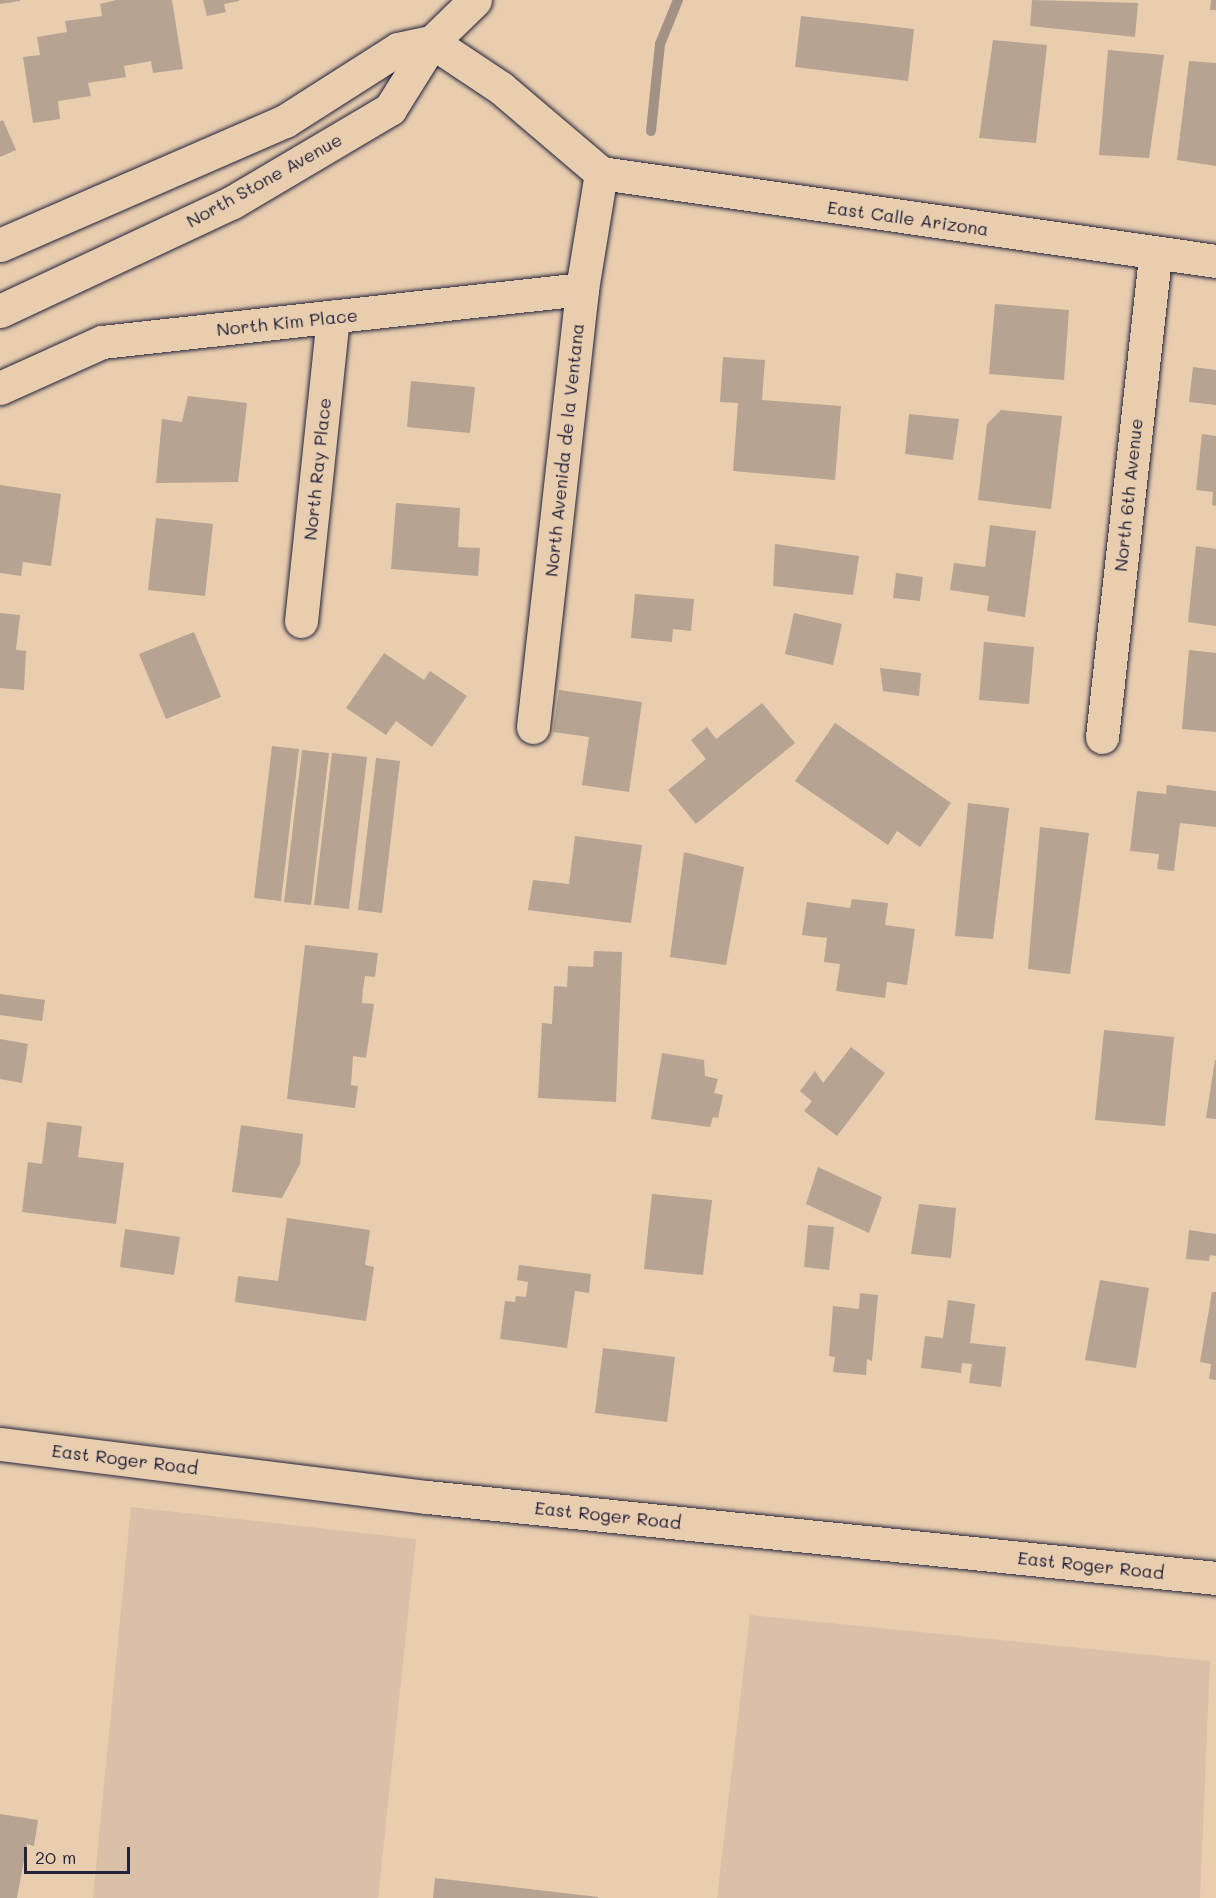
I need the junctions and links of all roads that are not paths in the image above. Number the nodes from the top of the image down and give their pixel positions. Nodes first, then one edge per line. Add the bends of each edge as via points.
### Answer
1 (475, 0) edge
2 (432, 42) junction
3 (601, 173) junction
4 (0, 245) edge
5 (1155, 254) junction
6 (1216, 261) edge
7 (582, 289) junction
8 (0, 310) edge
9 (333, 317) junction
10 (0, 388) edge
11 (301, 621) dead end
12 (533, 727) dead end
13 (1102, 737) dead end
14 (0, 1444) edge
15 (1216, 1578) edge

1 - 2 street, North Stone Avenue
2 - 3 street via 501,88
2 - 4 street via 398,48 285,121
2 - 8 street, North Stone Avenue via 390,108 231,202
3 - 5 street, East Calle Arizona
3 - 7 street, North Avenida de la Ventana
5 - 6 street, East Calle Arizona
5 - 13 street, North 6th Avenue
7 - 9 street, North Kim Place
7 - 12 street, North Avenida de la Ventana
9 - 10 street, North Kim Place via 102,342
9 - 11 street, North Ray Place
14 - 15 street, East Roger Road via 427,1497

